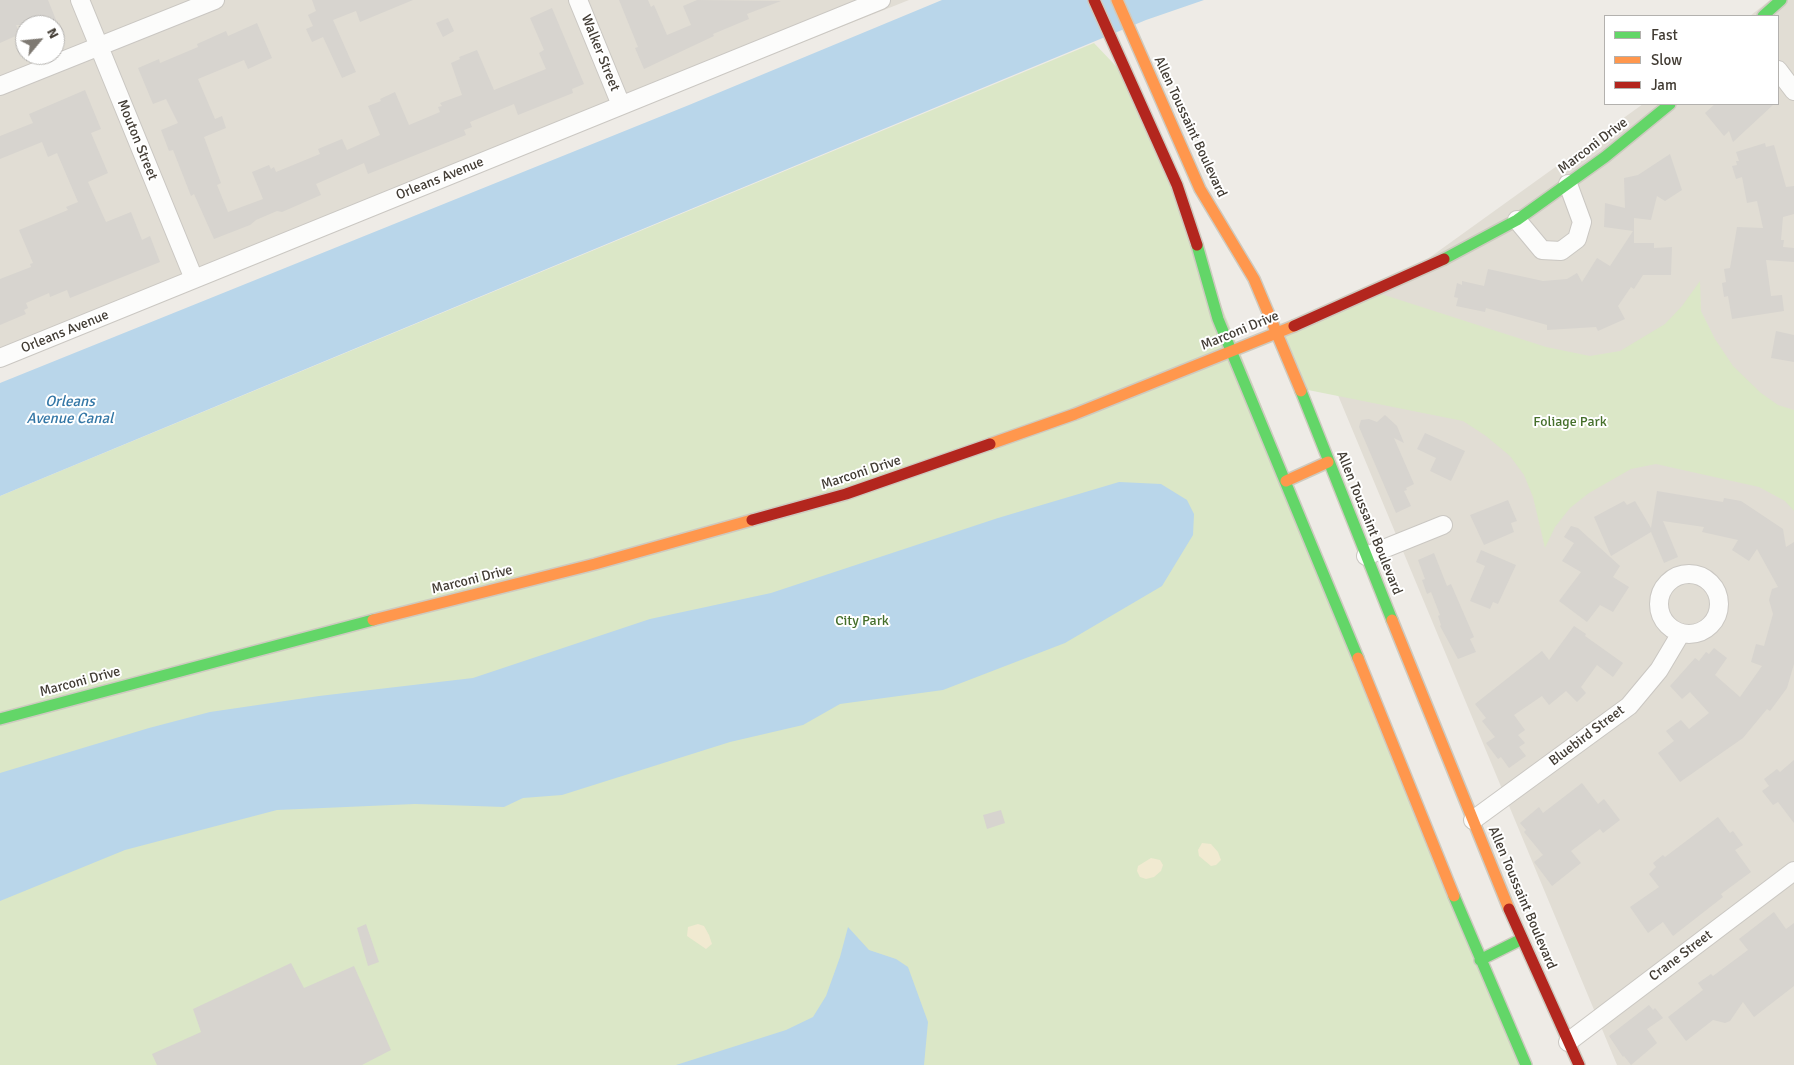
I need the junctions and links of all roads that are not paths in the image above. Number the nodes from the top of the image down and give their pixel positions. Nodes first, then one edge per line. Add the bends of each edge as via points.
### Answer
1 (80, 0) edge
2 (215, 0) edge
3 (578, 0) edge
4 (881, 0) edge
5 (1094, 0) edge
6 (1116, 0) edge
7 (1782, 0) edge
8 (1764, 15) edge
9 (99, 47) junction
10 (1779, 71) edge
11 (0, 86) edge
12 (1794, 92) edge
13 (1669, 105) edge
14 (621, 106) junction
15 (1568, 184) junction
16 (1517, 220) junction
17 (194, 279) junction
18 (1278, 333) junction
19 (1232, 352) junction
20 (0, 358) edge
21 (1328, 462) junction
22 (1286, 481) junction
23 (1443, 525) dead end
24 (1366, 556) junction
25 (1681, 633) dead end
26 (0, 719) edge
27 (1474, 820) junction
28 (1794, 871) edge
29 (1522, 939) junction
30 (1480, 960) junction
31 (1568, 1042) junction
32 (1526, 1065) edge
33 (1579, 1065) edge

1 - 9 street, Mouton Street
2 - 9 street
3 - 14 street, Walker Street
4 - 14 street, Orleans Avenue
5 - 19 main road via 1177,185 1213,304
6 - 18 main road, Allen Toussaint Boulevard via 1200,189 1254,279
7 - 8 main road
9 - 11 street
9 - 17 street, Mouton Street
10 - 12 street
13 - 15 main road, Marconi Drive
14 - 17 street, Orleans Avenue
15 - 16 main road, Marconi Drive
15 - 16 street via 1582,222 1576,239 1561,251 1542,250
16 - 18 main road, Marconi Drive via 1424,269
17 - 20 street, Orleans Avenue
18 - 19 main road, Marconi Drive
18 - 21 main road, Allen Toussaint Boulevard
19 - 22 main road
19 - 26 main road, Marconi Drive via 1074,414 846,494 595,564
21 - 22 main road
21 - 24 main road, Allen Toussaint Boulevard
22 - 30 main road
23 - 24 street
24 - 27 main road, Allen Toussaint Boulevard
25 - 27 street, Bluebird Street via 1659,670 1629,706
27 - 29 main road, Allen Toussaint Boulevard
28 - 31 street, Crane Street
29 - 30 main road
29 - 31 main road, Allen Toussaint Boulevard
30 - 32 main road
31 - 33 main road, Allen Toussaint Boulevard

